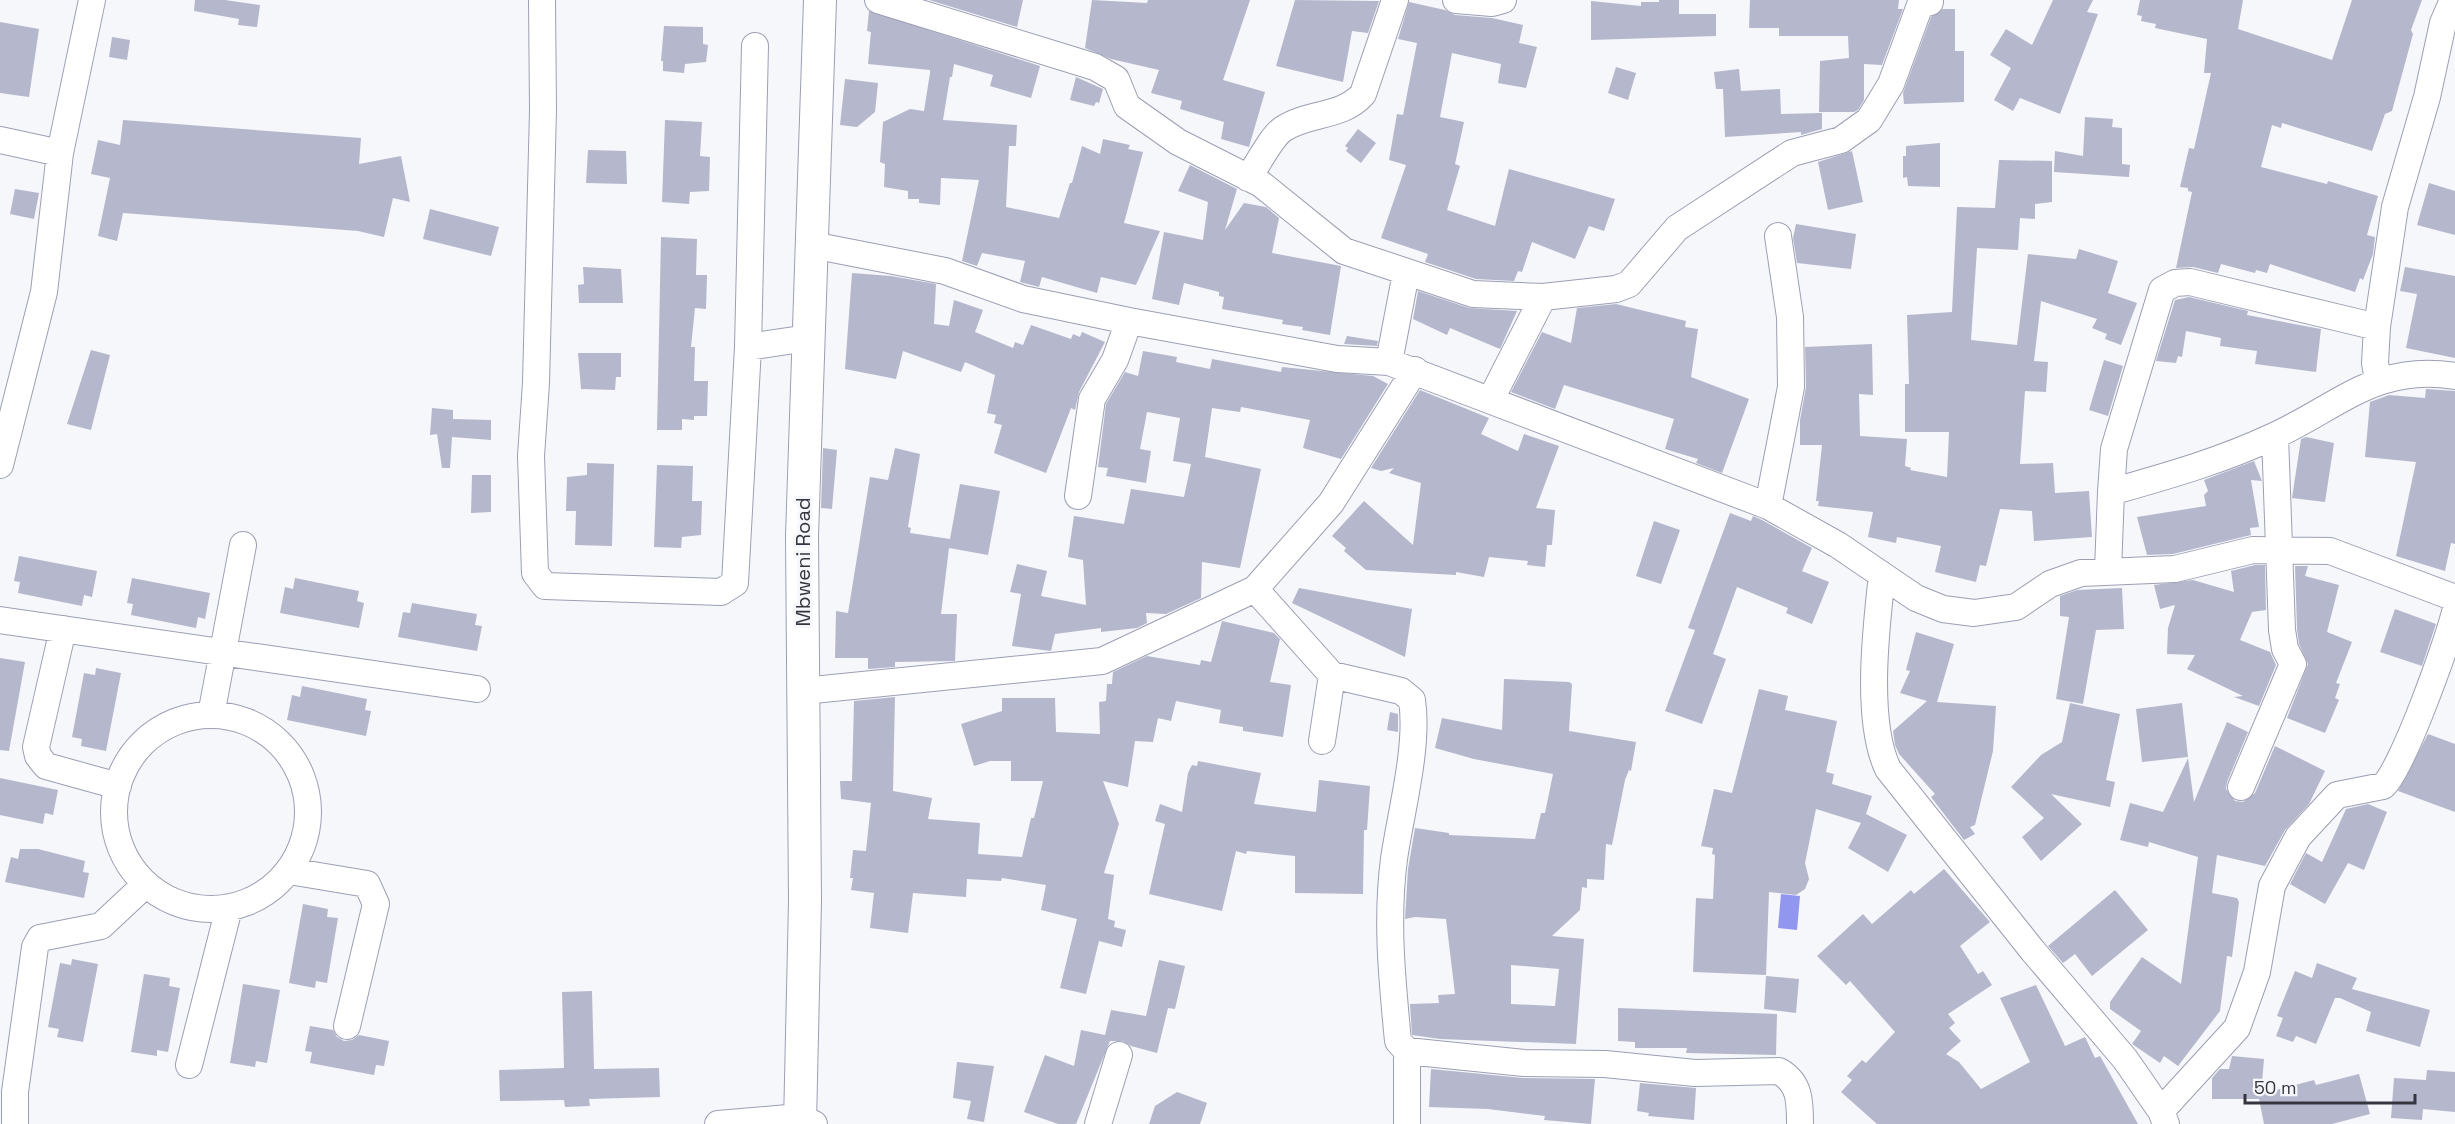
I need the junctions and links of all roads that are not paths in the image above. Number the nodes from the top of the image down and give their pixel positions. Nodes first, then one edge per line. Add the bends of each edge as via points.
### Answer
1 (92, 0) edge
2 (542, 0) edge
3 (820, 0) edge
4 (878, 0) edge
5 (1395, 0) edge
6 (1455, 0) edge
7 (1503, 0) edge
8 (2453, 0) edge
9 (1930, 2) dead end
10 (755, 46) dead end
11 (0, 140) edge
12 (60, 153) junction
13 (1248, 178) junction
14 (1778, 236) dead end
15 (812, 245) junction
16 (1406, 273) junction
17 (1543, 297) junction
18 (1129, 321) junction
19 (2377, 327) junction
20 (808, 338) junction
21 (748, 347) junction
22 (1389, 362) junction
23 (1415, 370) junction
24 (2455, 376) edge
25 (2378, 380) junction
26 (1491, 399) junction
27 (6, 419) edge
28 (2275, 436) junction
29 (0, 465) edge
30 (2111, 492) junction
31 (1078, 496) dead end
32 (1768, 506) junction
33 (243, 545) dead end
34 (2278, 550) junction
35 (2108, 570) junction
36 (1881, 575) junction
37 (1255, 589) junction
38 (2455, 598) edge
39 (2455, 612) edge
40 (0, 620) edge
41 (63, 629) junction
42 (223, 651) junction
43 (1332, 675) junction
44 (477, 689) dead end
45 (803, 692) junction
46 (211, 715) junction
47 (1322, 741) dead end
48 (118, 786) junction
49 (2241, 787) dead end
50 (289, 871) junction
51 (146, 884) junction
52 (230, 908) junction
53 (347, 1026) dead end
54 (1407, 1051) junction
55 (1119, 1055) dead end
56 (189, 1065) dead end
57 (2164, 1118) edge
58 (804, 1122) edge
59 (15, 1124) edge
60 (718, 1124) edge
61 (1098, 1124) edge
62 (1407, 1124) edge
63 (1800, 1124) edge

1 - 12 street
2 - 21 street via 542,146 531,456 535,573 545,586 721,592 735,583
3 - 15 street, Mbweni Road
4 - 13 street via 1095,68 1116,80 1127,106 1178,142
5 - 13 street via 1363,94 1353,106 1280,130
6 - 7 street
8 - 19 street via 2443,23 2427,97 2395,207
9 - 17 street via 1920,5 1913,18 1891,84 1869,120 1841,140 1792,153 1677,228 1629,284 1616,289
10 - 21 street
11 - 12 street
12 - 27 street via 44,292
13 - 16 street via 1344,250
14 - 32 street via 1790,317 1791,387
15 - 18 street via 945,272 1023,300
15 - 20 street, Mbweni Road
16 - 17 street via 1473,294
16 - 22 street
17 - 26 street
18 - 22 street via 1337,359
18 - 31 street via 1115,360 1092,399
19 - 25 street
19 - 30 street via 2190,282 2162,290 2114,450
20 - 21 street
20 - 45 street, Mbweni Road via 802,536
22 - 23 street
23 - 26 street
23 - 37 street via 1331,502
24 - 25 street via 2434,372
25 - 28 street
26 - 32 street
27 - 29 street
28 - 30 street via 2196,468
28 - 34 street
30 - 35 street
32 - 36 street via 1838,545
33 - 42 street
34 - 35 street via 2253,550 2175,569
34 - 38 street via 2330,551
34 - 49 street via 2283,638 2293,664
35 - 36 street via 2081,573 2050,584 2016,607 1974,614 1943,609 1916,598
36 - 57 street via 1876,625 1876,714 1881,755 1888,769 2124,1059
37 - 43 street
37 - 45 street via 1102,662
39 - 57 street via 2399,764 2383,786 2337,795 2298,837 2272,886 2257,972 2237,1028
40 - 41 street
41 - 42 street
41 - 48 street via 36,747 38,756 46,765
42 - 44 street
42 - 46 street
43 - 47 street
43 - 54 street via 1401,691 1412,700 1412,741 1394,861 1388,939 1398,1041
45 - 58 street, Mbweni Road
46 - 48 street via 176,722 160,730 133,754
46 - 50 street via 229,717 262,730 277,741 299,769 309,804 308,822 299,855
48 - 51 street via 114,821 118,839 134,871
50 - 52 street via 263,895
50 - 53 street via 367,884 372,891 376,904
51 - 52 street via 176,903
51 - 59 street via 100,927 40,938 35,947 15,1092
52 - 56 street
54 - 62 street
54 - 63 street via 1524,1063 1605,1064 1695,1073 1779,1071 1797,1088
55 - 61 street
58 - 60 street

